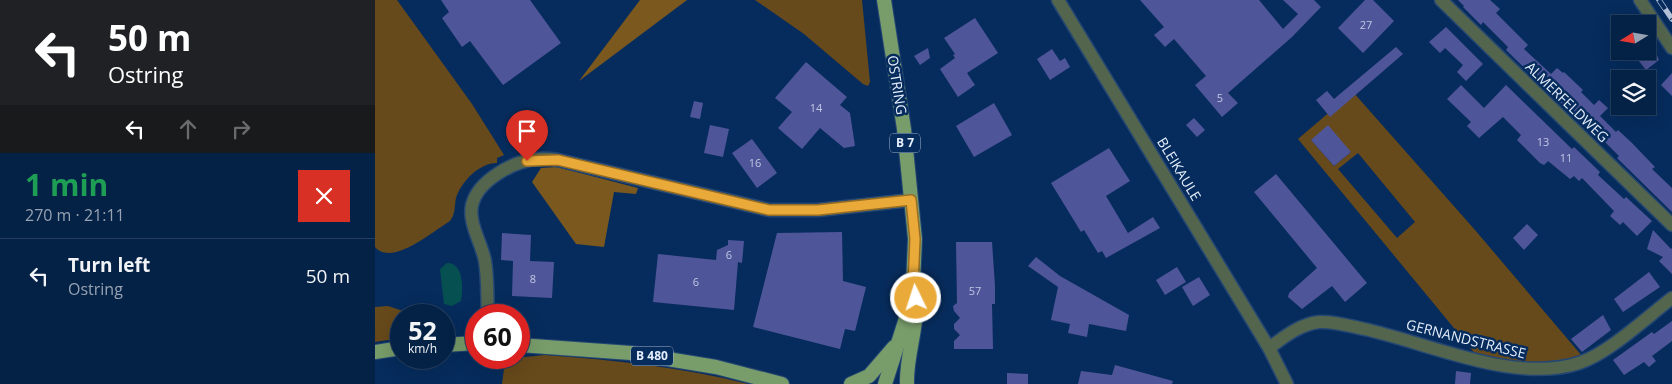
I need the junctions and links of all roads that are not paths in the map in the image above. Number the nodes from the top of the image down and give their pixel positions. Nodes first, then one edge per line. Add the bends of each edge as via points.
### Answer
1 (884, 0) edge
2 (1058, 0) edge
3 (1441, 0) edge
4 (1640, 0) edge
5 (1672, 48) edge
6 (911, 200) junction
7 (1672, 225) edge
8 (913, 285) junction
9 (1672, 298) edge
10 (487, 304) edge
11 (902, 336) junction
12 (530, 346) edge
13 (390, 350) edge
14 (375, 352) edge
15 (1271, 352) junction
16 (782, 384) edge
17 (851, 384) edge
18 (885, 384) edge
19 (907, 384) edge
20 (1287, 384) edge

1 - 6 main road, OSTRING / B 7 via 904,129
2 - 15 street, BLEIKAULE
3 - 7 street, ALMERFELDWEG
4 - 5 street
6 - 8 main road, OSTRING / B 7 via 915,239
6 - 10 street via 818,210 769,210 558,160 527,161 510,166 486,184 472,205 472,218 485,261
8 - 11 main road, B 7
8 - 19 main road, B 7 via 916,322
9 - 15 street, GERNANDSTRASSE via 1598,355 1561,368 1520,370 1326,322 1298,329
11 - 17 main road via 869,376
11 - 18 main road, B 7
12 - 16 main road, B 480 via 638,354 715,367
13 - 14 main road
15 - 20 street, BLEIKAULE

